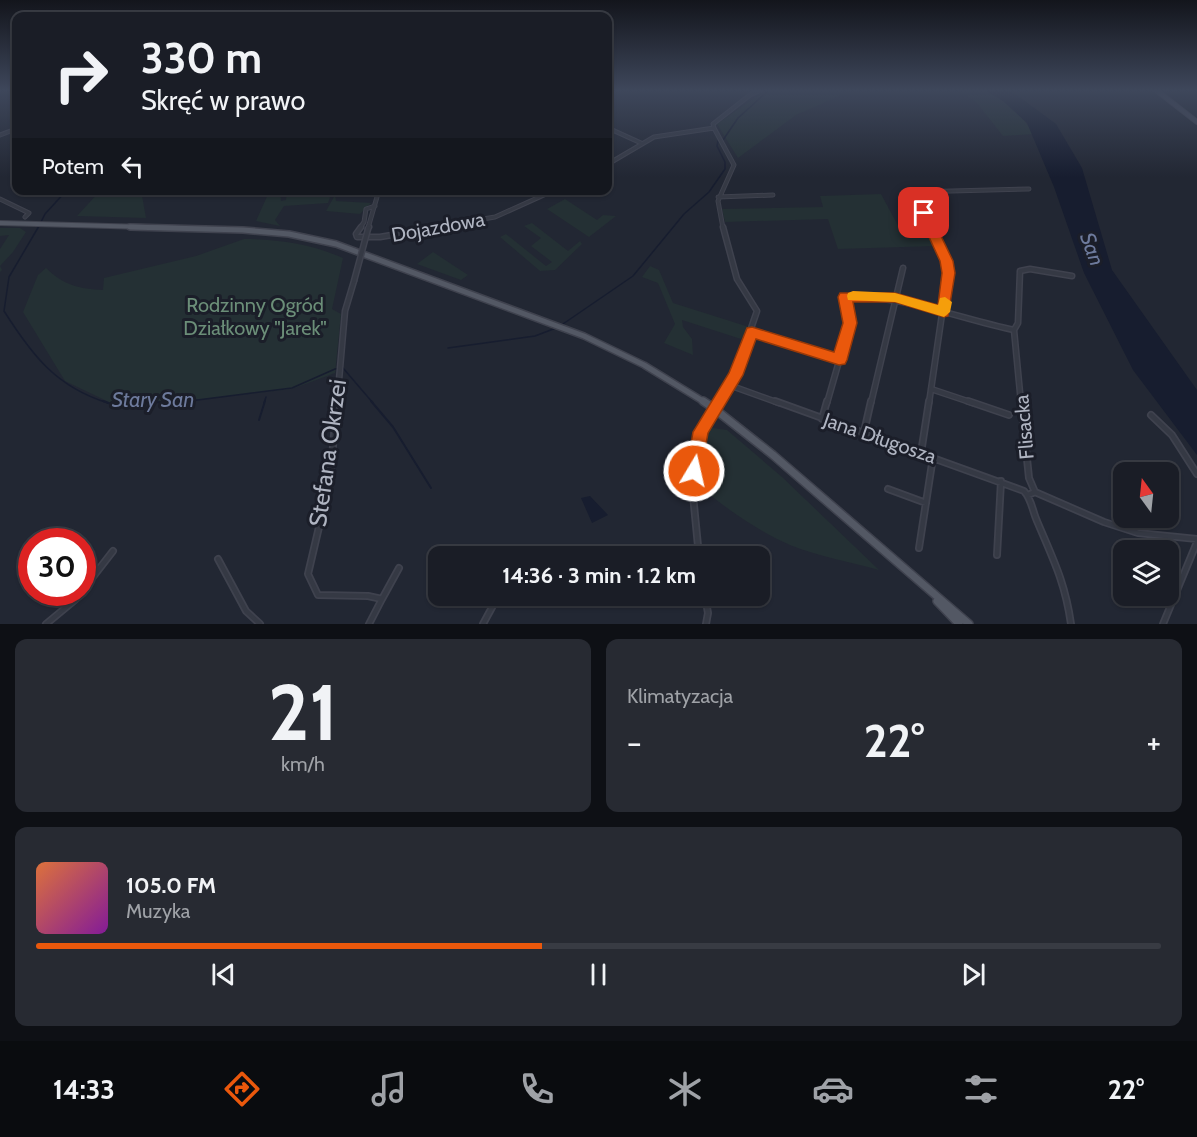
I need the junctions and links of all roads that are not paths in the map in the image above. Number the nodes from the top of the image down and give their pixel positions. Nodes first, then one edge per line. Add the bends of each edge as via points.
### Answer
1 (721, 119) edge
2 (712, 127) junction
3 (612, 130) edge
4 (641, 143) junction
5 (612, 161) edge
6 (1029, 189) dead end
7 (378, 195) edge
8 (544, 195) edge
9 (773, 195) dead end
10 (718, 197) junction
11 (0, 199) edge
12 (375, 206) junction
13 (25, 217) dead end
14 (0, 223) edge
15 (46, 225) joint
16 (903, 268) dead end
17 (1072, 276) dead end
18 (895, 298) junction
19 (944, 312) junction
20 (551, 323) joint
21 (1014, 330) junction
22 (752, 332) junction
23 (839, 360) junction
24 (729, 385) junction
25 (931, 389) junction
26 (1009, 415) dead end
27 (1151, 415) dead end
28 (822, 419) junction
29 (864, 432) junction
30 (921, 453) junction
31 (933, 457) junction
32 (1197, 474) edge
33 (1001, 481) junction
34 (888, 489) dead end
35 (1035, 492) junction
36 (1028, 495) junction
37 (926, 503) junction
38 (1197, 541) edge
39 (698, 546) edge
40 (919, 548) dead end
41 (112, 551) dead end
42 (997, 555) dead end
43 (218, 559) dead end
44 (399, 568) dead end
45 (904, 568) junction
46 (382, 599) junction
47 (492, 606) edge
48 (707, 606) edge
49 (46, 624) edge
50 (260, 624) edge
51 (369, 624) edge
52 (483, 624) edge
53 (706, 624) edge
54 (959, 624) edge
55 (969, 624) edge
56 (1071, 624) edge
57 (1163, 624) edge

1 - 2 street
2 - 4 street
2 - 10 street via 734,165
3 - 4 street
4 - 5 street
6 - 19 street via 914,192 947,261
7 - 12 street, Stefana Okrzei
8 - 12 street, Dojazdowa via 495,217 380,237 357,237 366,209
9 - 10 street
10 - 22 street via 737,278 756,307
11 - 13 street via 29,213
12 - 46 street, Stefana Okrzei, bridge via 345,311 330,480 308,574 318,595
14 - 15 main road
15 - 20 main road via 243,230 303,237 368,254
16 - 18 street
17 - 21 street, Flisacka via 1030,269 1020,272 1018,323
18 - 19 street
18 - 23 street via 845,297 850,323
18 - 29 street
19 - 21 street
19 - 25 street
20 - 45 main road, bridge via 644,364 709,405 773,454
21 - 35 street, Flisacka via 1029,478
22 - 23 street
22 - 24 street
23 - 28 street
24 - 28 street, Jana Długosza
24 - 39 street via 700,432 692,484
25 - 26 street
25 - 30 street
27 - 32 street via 1172,435
28 - 29 street, Jana Długosza
29 - 30 street, Jana Długosza
30 - 31 street, Jana Długosza
31 - 33 street, Jana Długosza
31 - 37 street
33 - 36 street, Jana Długosza
33 - 42 street
34 - 37 street
35 - 36 street
35 - 38 street via 1138,533
36 - 56 street via 1058,567
37 - 40 street
38 - 57 street
41 - 49 street via 86,591
43 - 50 street via 246,611
44 - 46 street
45 - 54 main road
45 - 55 main road
46 - 51 street
47 - 52 street
48 - 53 street

